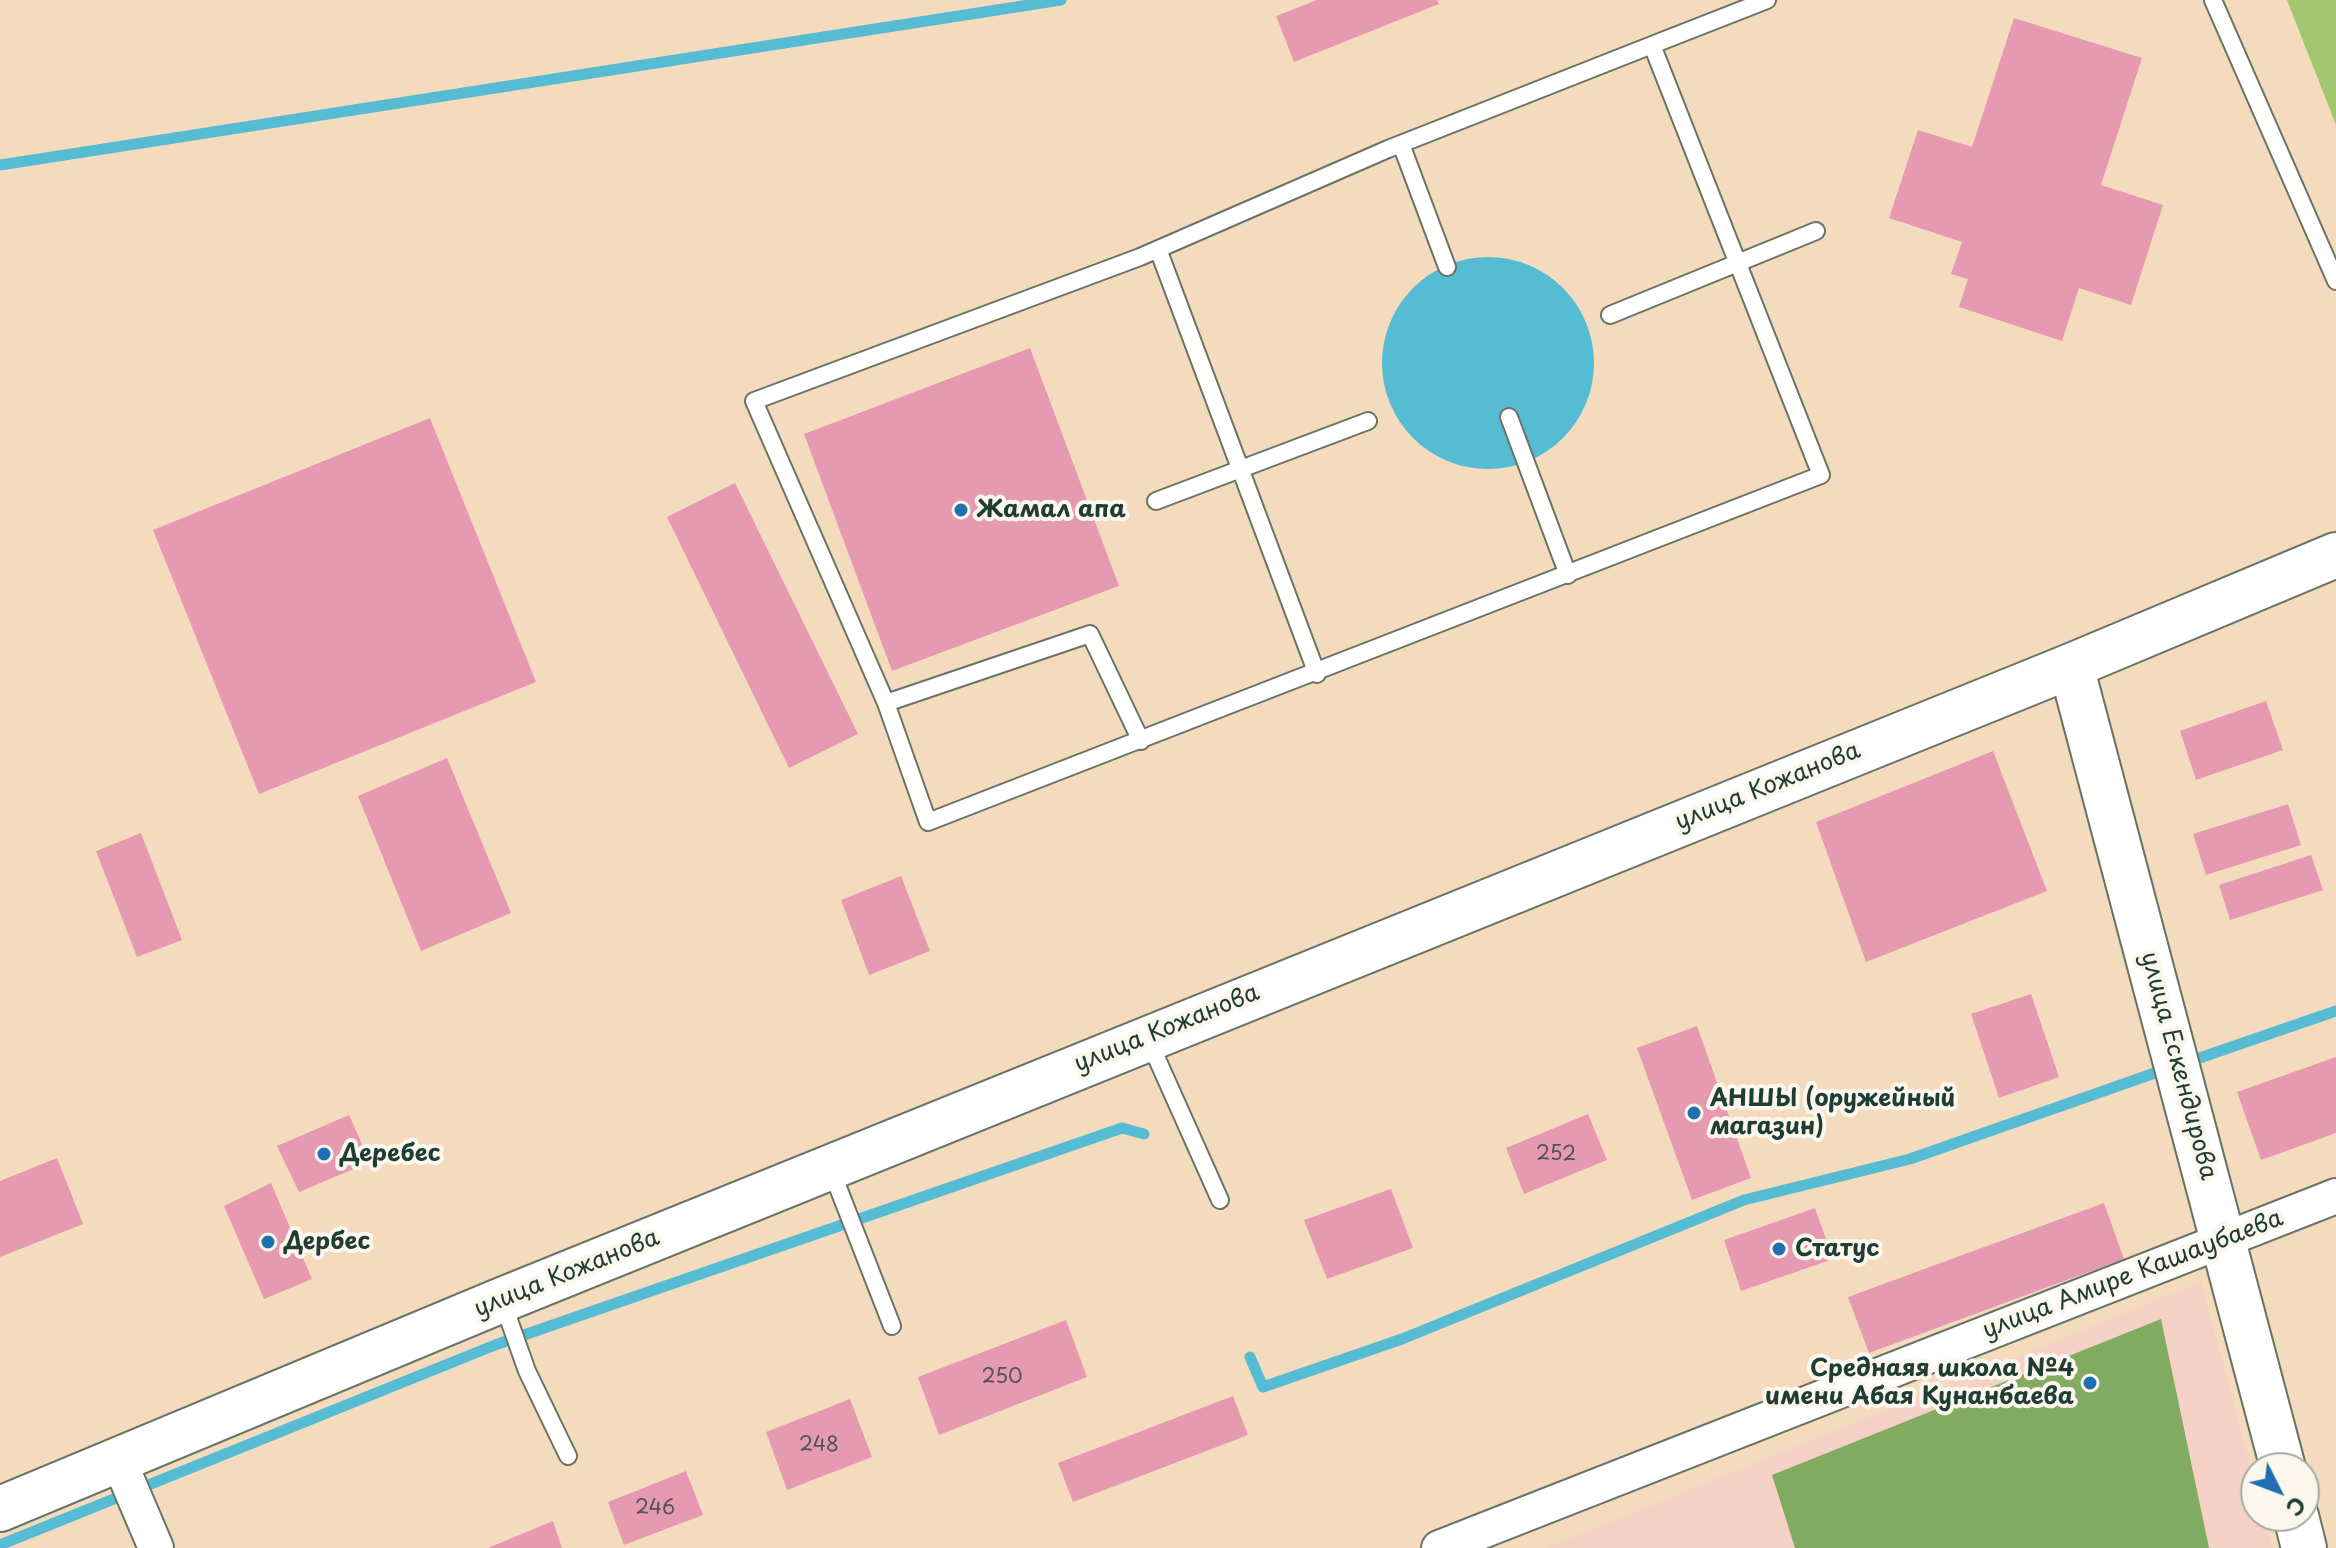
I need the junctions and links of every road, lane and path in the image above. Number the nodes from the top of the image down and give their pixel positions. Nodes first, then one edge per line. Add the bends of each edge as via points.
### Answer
1 (1767, 0) edge
2 (2213, 0) edge
3 (1652, 45) junction
4 (1401, 144) junction
5 (1816, 231) dead end
6 (1158, 249) junction
7 (1738, 263) junction
8 (1447, 267) dead end
9 (2336, 281) edge
10 (1610, 315) dead end
11 (1509, 417) dead end
12 (1368, 421) dead end
13 (1241, 469) junction
14 (1156, 501) dead end
15 (2336, 555) edge
16 (1568, 575) junction
17 (2071, 666) junction
18 (1317, 674) junction
19 (886, 703) junction
20 (1141, 741) junction
21 (1148, 1037) junction
22 (829, 1167) junction
23 (2336, 1196) edge
24 (1220, 1200) dead end
25 (2223, 1239) junction
26 (502, 1300) junction
27 (892, 1326) dead end
28 (2279, 1452) edge
29 (568, 1456) dead end
30 (119, 1461) junction
31 (0, 1509) edge
32 (156, 1548) edge
33 (1439, 1548) edge

1 - 3 lane
2 - 9 lane
3 - 4 lane
3 - 7 lane
4 - 6 lane
4 - 8 lane
5 - 7 lane
6 - 13 lane
6 - 19 lane via 754,401
7 - 10 lane
7 - 16 lane via 1821,475
11 - 16 lane
12 - 13 lane
13 - 14 lane
13 - 18 lane
15 - 17 main road, улица Кожанова
16 - 18 lane
17 - 21 main road, улица Кожанова
17 - 25 main road, улица Ескендирова
18 - 20 lane
19 - 20 lane via 1090,634
19 - 20 lane via 928,822
21 - 22 main road, улица Кожанова
21 - 24 lane
22 - 26 main road, улица Кожанова
22 - 27 lane
23 - 25 street, улица Амире Кашаубаева
25 - 28 main road, улица Ескендирова
25 - 33 street, улица Амире Кашаубаева
26 - 29 lane via 527,1371
26 - 30 main road, улица Кожанова
30 - 31 main road, улица Кожанова
30 - 32 street

